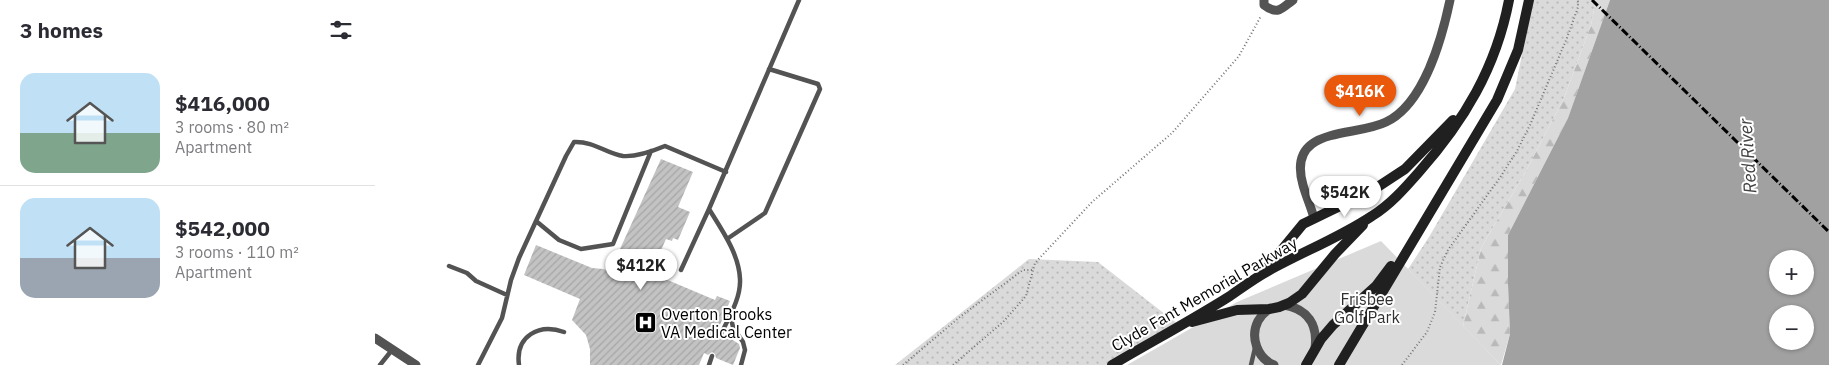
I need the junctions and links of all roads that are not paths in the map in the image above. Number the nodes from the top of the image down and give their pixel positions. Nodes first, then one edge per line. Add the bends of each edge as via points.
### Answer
1 (799, 0) edge
2 (1293, 0) edge
3 (1450, 0) edge
4 (1509, 0) edge
5 (1529, 0) edge
6 (1264, 3) edge
7 (769, 69) junction
8 (1481, 84) junction
9 (651, 151) junction
10 (725, 172) junction
11 (1437, 203) junction
12 (709, 209) junction
13 (1373, 216) junction
14 (1314, 218) junction
15 (536, 221) junction
16 (727, 239) junction
17 (449, 266) dead end
18 (681, 270) dead end
19 (1255, 278) junction
20 (507, 295) junction
21 (1284, 305) junction
22 (1269, 309) junction
23 (730, 314) junction
24 (1179, 325) junction
25 (564, 332) dead end
26 (721, 334) dead end
27 (375, 338) edge
28 (1256, 344) junction
29 (392, 350) junction
30 (712, 356) dead end
31 (1311, 357) edge
32 (380, 365) edge
33 (415, 365) edge
34 (479, 365) edge
35 (519, 365) edge
36 (709, 365) edge
37 (741, 365) edge
38 (1112, 365) edge
39 (1251, 365) edge
40 (1274, 365) edge
41 (1298, 365) edge
42 (1339, 365) edge

1 - 7 lane
2 - 6 street via 1278,11 1271,11
3 - 14 street via 1434,57 1421,86 1404,109 1386,122 1319,139 1307,148 1301,170
4 - 8 main road, Clyde Fant Memorial Parkway via 1501,34
5 - 11 main road via 1518,50 1501,93
7 - 10 lane
7 - 16 lane via 818,84 820,89 765,213
8 - 13 main road, Clyde Fant Memorial Parkway via 1467,109 1427,163
8 - 14 main road via 1452,121 1405,168 1373,190
9 - 10 lane via 665,146
9 - 15 lane via 622,156 584,141 574,142
9 - 15 lane via 613,244 581,250 559,240
10 - 12 lane
11 - 31 main road via 1376,286 1333,325
11 - 42 main road
12 - 16 lane
12 - 18 lane
13 - 19 main road, Clyde Fant Memorial Parkway
13 - 21 main road via 1335,254 1302,294
14 - 19 main road via 1303,224
15 - 20 lane
16 - 23 lane via 741,280
17 - 20 lane
19 - 24 main road, Clyde Fant Memorial Parkway
20 - 34 lane via 502,318
21 - 22 main road
21 - 31 street via 1300,310 1311,319 1315,333
22 - 24 main road via 1237,310
22 - 28 street via 1255,328
23 - 26 lane
23 - 37 lane via 745,350
24 - 38 main road, Clyde Fant Memorial Parkway
25 - 35 lane via 554,329 534,332 520,348
27 - 29 street
28 - 39 lane
28 - 40 street via 1262,356
29 - 32 lane
29 - 33 street
30 - 36 lane
31 - 41 street

